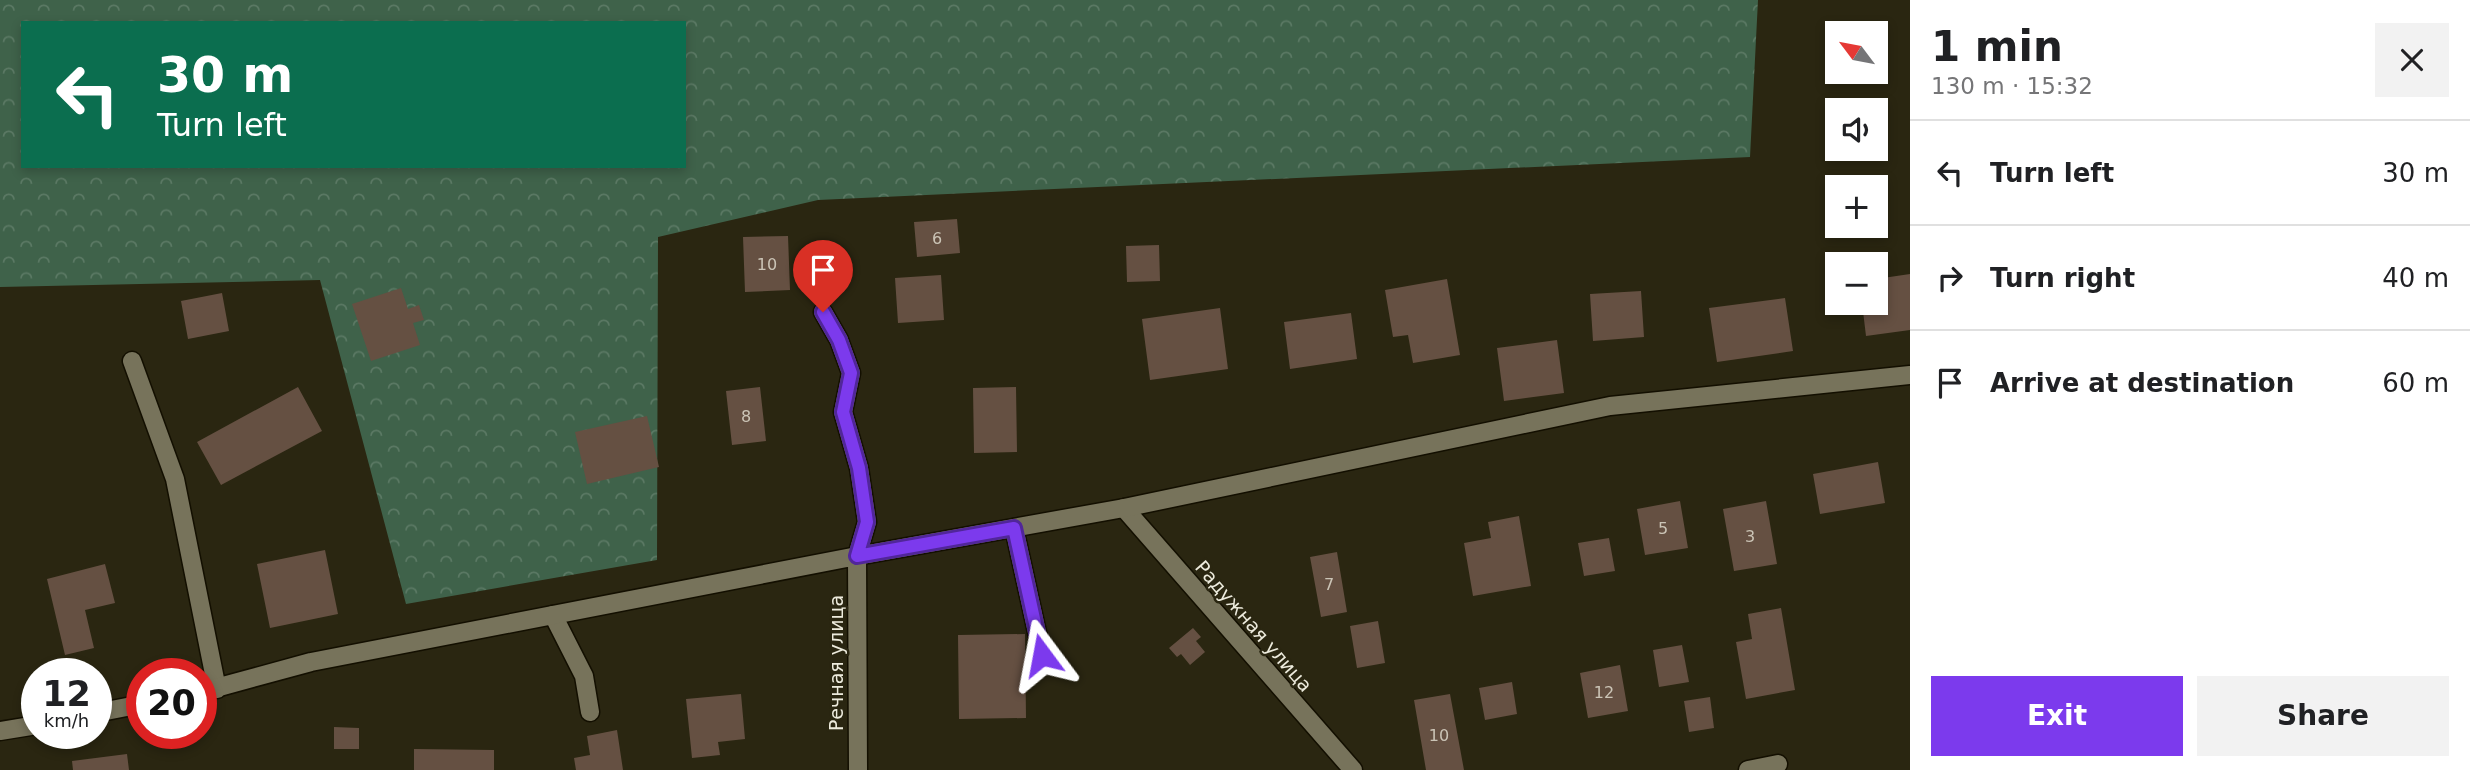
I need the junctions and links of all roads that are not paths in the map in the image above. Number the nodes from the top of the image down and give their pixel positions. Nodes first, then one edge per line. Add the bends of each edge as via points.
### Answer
1 (823, 312) dead end
2 (132, 361) dead end
3 (1910, 375) edge
4 (1124, 508) junction
5 (1014, 528) junction
6 (857, 556) junction
7 (553, 615) junction
8 (1042, 655) dead end
9 (204, 658) edge
10 (217, 688) edge
11 (590, 712) dead end
12 (21, 728) edge
13 (0, 731) edge
14 (1778, 764) dead end
15 (858, 770) edge
16 (1353, 770) edge
17 (1748, 770) edge

1 - 6 street, Речная улица via 851,373 843,412 859,468 867,522
2 - 9 street via 174,479
3 - 4 street via 1610,406
4 - 5 street
4 - 16 street, Радужная улица
5 - 6 street
5 - 8 street
6 - 7 street
6 - 15 street, Речная улица
7 - 10 street via 311,662
7 - 11 street via 583,676
12 - 13 street
14 - 17 street

